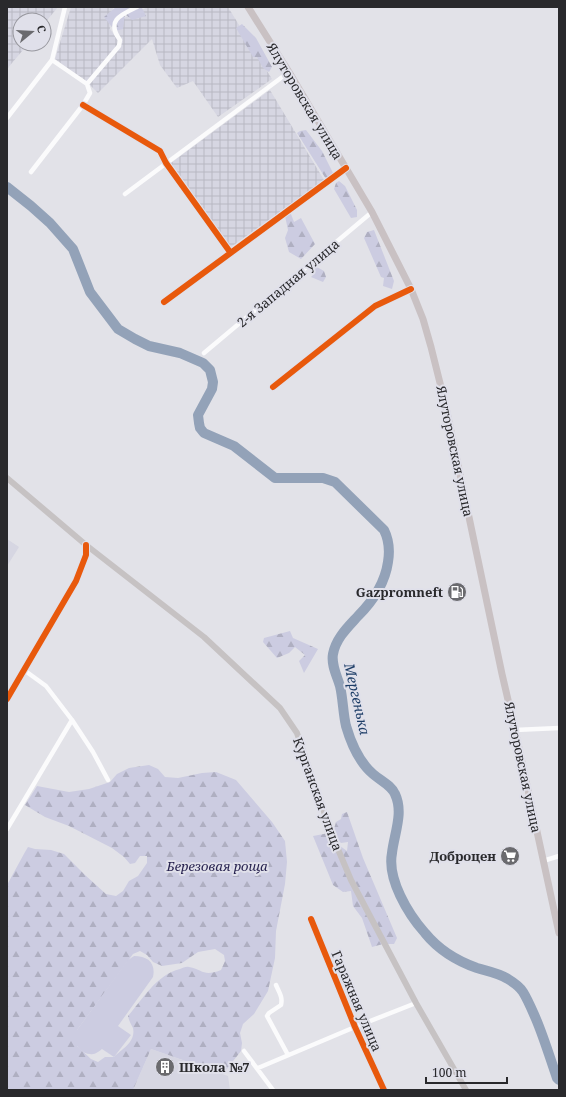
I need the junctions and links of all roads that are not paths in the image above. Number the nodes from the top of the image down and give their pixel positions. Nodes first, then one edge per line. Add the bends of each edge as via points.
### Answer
1 (65, 7) edge
2 (137, 7) edge
3 (248, 7) edge
4 (52, 60) junction
5 (289, 72) junction
6 (87, 84) junction
7 (83, 105) junction
8 (7, 118) edge
9 (166, 163) junction
10 (346, 168) junction
11 (31, 172) dead end
12 (125, 194) dead end
13 (372, 212) junction
14 (230, 252) junction
15 (411, 290) junction
16 (164, 302) dead end
17 (204, 353) dead end
18 (273, 387) dead end
19 (7, 478) edge
20 (86, 546) junction
21 (24, 670) junction
22 (7, 699) edge
23 (72, 720) junction
24 (559, 728) edge
25 (515, 730) junction
26 (108, 780) dead end
27 (7, 829) edge
28 (559, 856) edge
29 (543, 861) junction
30 (311, 919) dead end
31 (559, 933) edge
32 (276, 985) dead end
33 (416, 1003) junction
34 (355, 1027) junction
35 (244, 1051) dead end
36 (288, 1055) junction
37 (258, 1068) junction
38 (273, 1090) edge
39 (384, 1090) edge
40 (466, 1090) edge

1 - 4 street
2 - 6 street via 118,17 113,26 114,33 120,40 119,46
3 - 5 main road, Ялуторовская улица
4 - 6 street
4 - 8 street
5 - 9 street
5 - 10 main road, Ялуторовская улица
6 - 7 street via 90,93
7 - 9 street via 160,151
7 - 11 street
9 - 12 street
9 - 14 street
10 - 13 main road, Ялуторовская улица
10 - 14 street
13 - 15 main road, Ялуторовская улица
13 - 17 street, 2-я Западная улица
14 - 16 street
15 - 18 street via 375,306
15 - 25 main road, Ялуторовская улица via 438,375
19 - 20 main road, Курганская улица
20 - 21 street via 86,555 76,581
20 - 33 main road, Курганская улица via 204,636 280,708 297,733 332,836 351,880
21 - 22 street
21 - 23 street via 46,686
23 - 26 street
23 - 27 street
24 - 25 street
25 - 29 main road, Ялуторовская улица
28 - 29 street
29 - 31 main road, Ялуторовская улица
30 - 34 street, Гаражная улица
32 - 36 street via 281,995 281,1005 267,1016
33 - 34 street
33 - 40 main road, Курганская улица
34 - 36 street
34 - 39 street, Гаражная улица
35 - 37 street
36 - 37 street
37 - 38 street

